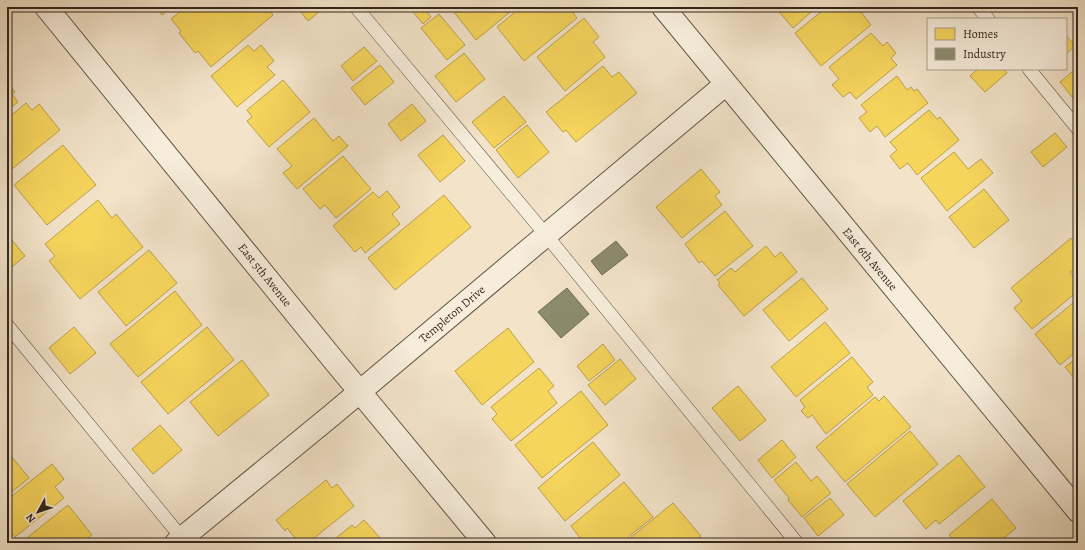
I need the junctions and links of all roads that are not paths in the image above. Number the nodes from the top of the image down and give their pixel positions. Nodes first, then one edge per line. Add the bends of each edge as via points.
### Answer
1 (46, 7) edge
2 (356, 7) edge
3 (663, 7) edge
4 (978, 7) edge
5 (987, 18) edge
6 (1030, 70) edge
7 (726, 84) junction
8 (1078, 129) edge
9 (546, 235) junction
10 (7, 325) edge
11 (360, 392) junction
12 (1078, 511) edge
13 (181, 541) edge
14 (485, 543) edge
15 (797, 543) edge

1 - 11 street, East 5th Avenue
2 - 9 lane
3 - 7 street, East 6th Avenue
4 - 5 lane
6 - 8 lane
7 - 9 street, Templeton Drive
7 - 12 street, East 6th Avenue
9 - 11 street, Templeton Drive
9 - 15 lane
10 - 13 lane
11 - 13 street, Templeton Drive
11 - 14 street, East 5th Avenue

